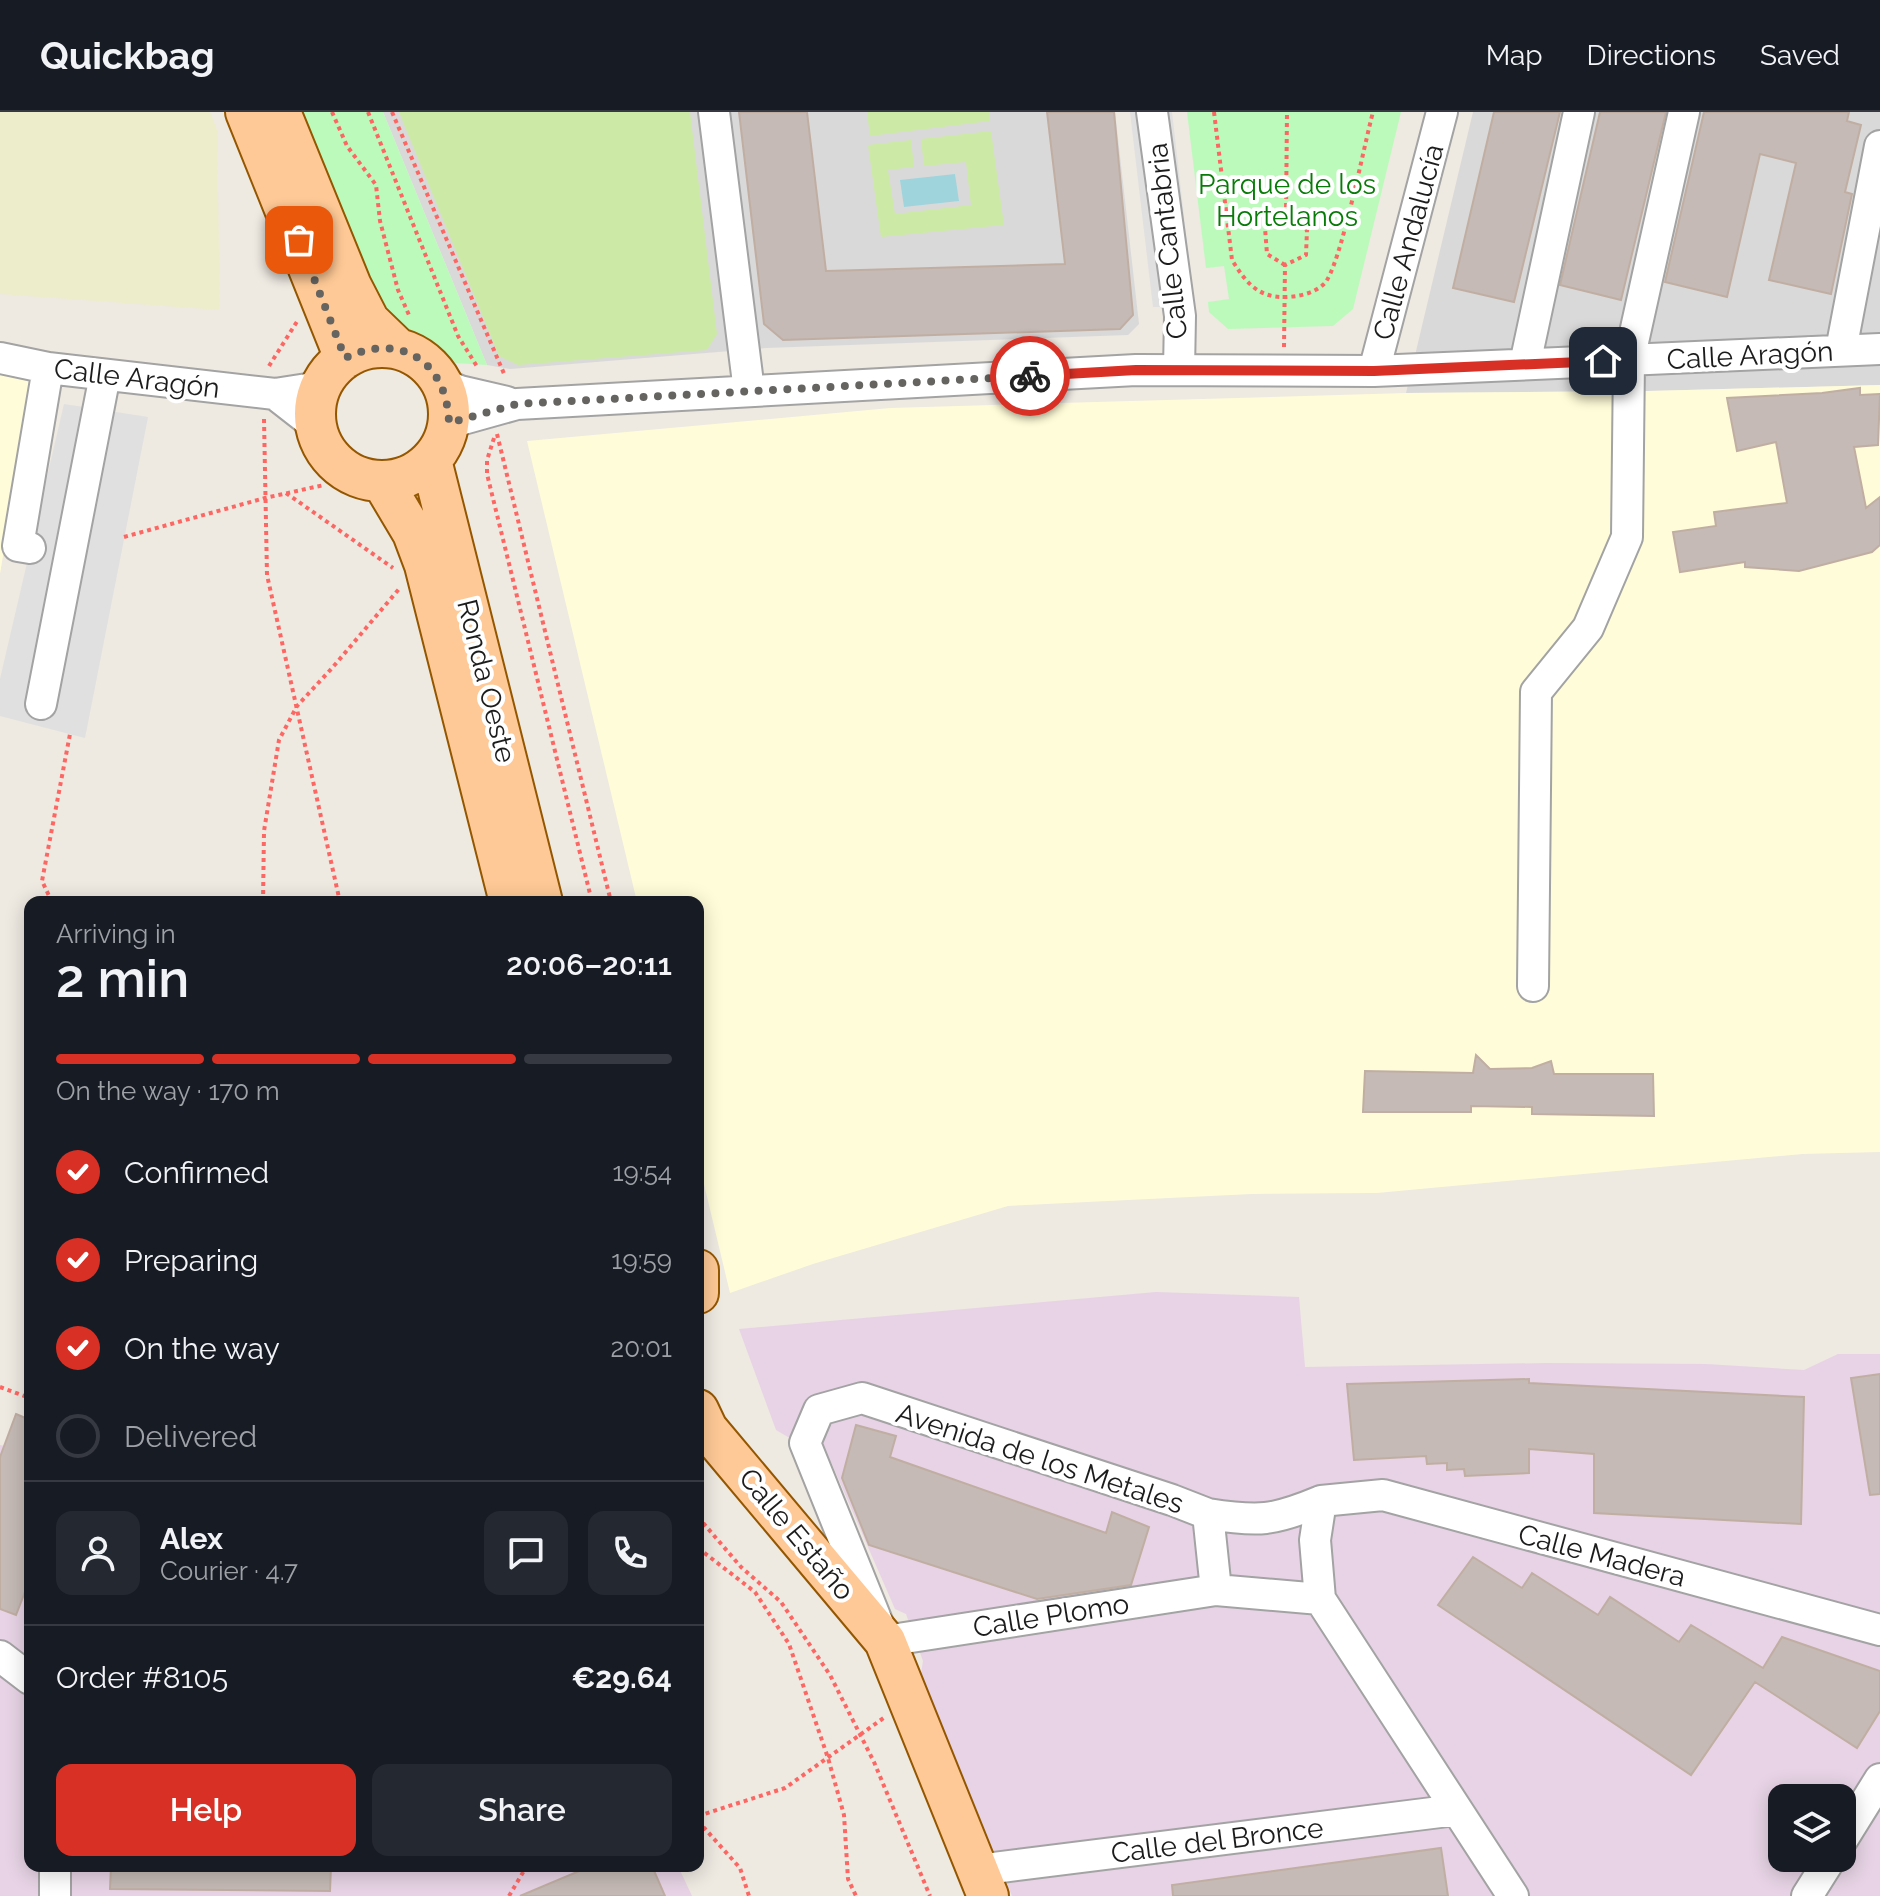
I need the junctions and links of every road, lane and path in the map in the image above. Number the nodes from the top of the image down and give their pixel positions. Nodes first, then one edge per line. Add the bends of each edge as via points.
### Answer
1 (246, 112) edge
2 (280, 112) edge
3 (332, 112) edge
4 (368, 112) edge
5 (392, 112) edge
6 (714, 112) edge
7 (1152, 112) edge
8 (1214, 112) edge
9 (1287, 112) edge
10 (1373, 112) edge
11 (1442, 112) edge
12 (1579, 112) edge
13 (1684, 112) edge
14 (1880, 146) edge
15 (1286, 215) junction
16 (1285, 265) junction
17 (1283, 297) junction
18 (299, 318) dead end
19 (405, 336) junction
20 (1880, 349) edge
21 (1841, 350) junction
22 (0, 358) edge
23 (1629, 360) junction
24 (1525, 364) junction
25 (48, 368) junction
26 (1285, 369) junction
27 (1179, 370) junction
28 (1374, 371) junction
29 (333, 372) junction
30 (105, 375) junction
31 (443, 384) junction
32 (749, 391) junction
33 (264, 398) junction
34 (487, 399) junction
35 (517, 404) junction
36 (449, 423) junction
37 (316, 426) junction
38 (431, 460) junction
39 (382, 481) junction
40 (324, 485) dead end
41 (286, 493) junction
42 (265, 498) junction
43 (124, 537) dead end
44 (30, 548) dead end
45 (396, 570) dead end
46 (400, 588) dead end
47 (41, 704) dead end
48 (297, 706) junction
49 (70, 734) dead end
50 (49, 896) edge
51 (263, 896) edge
52 (339, 896) edge
53 (508, 896) edge
54 (540, 896) edge
55 (591, 896) edge
56 (610, 896) edge
57 (1533, 986) dead end
58 (0, 1387) edge
59 (24, 1396) edge
60 (819, 1410) joint
61 (704, 1424) edge
62 (1321, 1501) junction
63 (1208, 1514) junction
64 (704, 1524) edge
65 (704, 1553) edge
66 (1216, 1590) junction
67 (1320, 1599) junction
68 (1880, 1630) edge
69 (885, 1641) junction
70 (0, 1656) edge
71 (24, 1674) edge
72 (909, 1699) junction
73 (860, 1735) junction
74 (828, 1758) junction
75 (1880, 1779) edge
76 (1456, 1810) junction
77 (704, 1816) edge
78 (1856, 1818) edge
79 (704, 1825) edge
80 (55, 1872) edge
81 (523, 1872) edge
82 (1822, 1872) edge
83 (983, 1883) edge
84 (55, 1896) edge
85 (509, 1896) edge
86 (749, 1896) edge
87 (856, 1896) edge
88 (930, 1896) edge
89 (1513, 1896) edge
90 (1807, 1896) edge

1 - 29 main road
2 - 19 main road via 369,321
3 - 19 path via 347,146 376,185
4 - 34 path via 458,336 483,377
5 - 35 path
6 - 32 street
7 - 27 street, Calle Cantabria via 1180,316
8 - 17 path via 1232,260 1244,280 1263,295
9 - 15 path
10 - 17 path via 1337,259 1325,283 1303,296
11 - 28 street, Calle Andalucía
12 - 24 street
13 - 23 street
14 - 21 street
15 - 16 path via 1265,228 1267,254
15 - 16 path via 1307,230 1306,255
16 - 17 path
17 - 26 path
18 - 33 path
19 - 29 main road via 370,348
19 - 31 main road via 415,356
20 - 21 street, Calle Aragón
21 - 23 street, Calle Aragón
22 - 25 street, Calle Aragón
23 - 24 street, Calle Aragón
23 - 57 street via 1627,537 1588,628 1536,692
24 - 28 street, Calle Aragón
25 - 30 street, Calle Aragón
25 - 44 street via 18,546
26 - 27 street, Calle Aragón
26 - 28 street, Calle Aragón
27 - 32 street, Calle Aragón
29 - 33 street, Calle Aragón
29 - 37 main road via 315,406
30 - 33 street, Calle Aragón
30 - 47 street
31 - 34 street, Calle Aragón
31 - 36 main road
32 - 35 street, Calle Aragón
33 - 37 street
33 - 42 path
34 - 35 street, Calle Aragón
35 - 36 street, Calle Aragón
36 - 38 main road
37 - 39 main road via 324,448 339,466
38 - 39 main road via 417,472
38 - 54 main road, Ronda Oeste
39 - 53 main road, Ronda Oeste via 425,565
40 - 41 path
41 - 42 path
41 - 45 path
42 - 43 path
42 - 48 path via 267,575
46 - 48 path
48 - 51 path via 279,740 264,831
48 - 52 path
49 - 50 path via 42,881
55 - 56 path via 487,474 496,430
58 - 59 path
60 - 63 street, Avenida de los Metales via 862,1398
60 - 69 street, Calle Estaño via 805,1443
61 - 69 main road, Calle Estaño
62 - 63 street, Calle Madera via 1248,1521
62 - 67 street via 1315,1540
62 - 68 street, Calle Madera via 1383,1495
63 - 66 street, Avenida de los Metales
64 - 73 path via 781,1602 830,1675
65 - 74 path via 755,1592 789,1644
66 - 67 street
66 - 69 street, Calle Plomo
67 - 76 street
69 - 72 main road, Calle Estaño
70 - 71 street
72 - 73 path
72 - 83 main road, Calle Estaño
73 - 74 path
73 - 88 path
74 - 77 path via 785,1788
74 - 87 path via 844,1815 848,1879
75 - 78 street
76 - 83 street, Calle del Bronce
76 - 89 street
79 - 86 path via 740,1868
80 - 84 street
81 - 85 path
82 - 90 street

